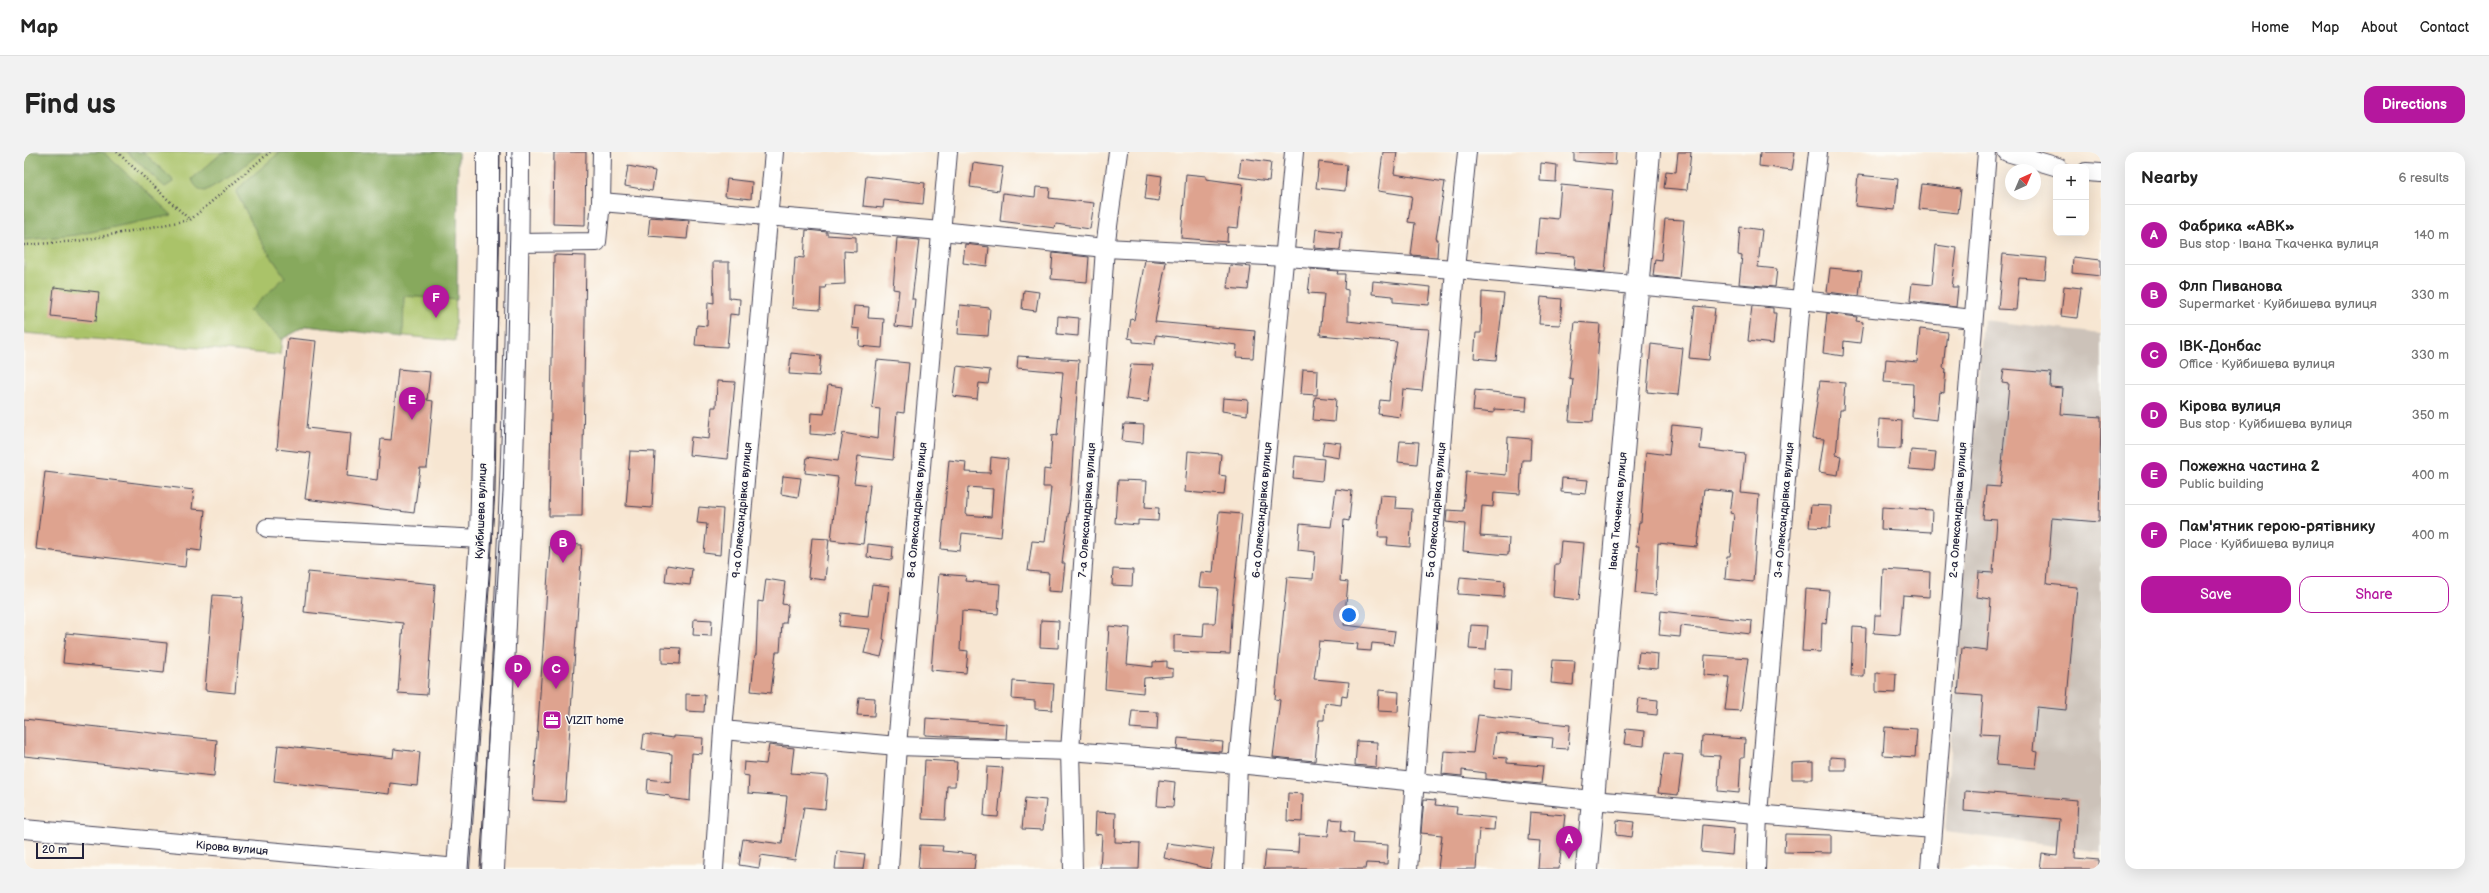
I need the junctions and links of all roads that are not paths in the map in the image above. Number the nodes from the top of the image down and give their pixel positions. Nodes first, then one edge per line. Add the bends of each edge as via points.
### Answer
1 (488, 152) edge
2 (518, 152) edge
3 (602, 152) edge
4 (774, 152) edge
5 (948, 152) edge
6 (1118, 152) edge
7 (1294, 152) edge
8 (1467, 152) edge
9 (1649, 152) edge
10 (1818, 152) edge
11 (1987, 152) edge
12 (2008, 152) edge
13 (2053, 166) edge
14 (2089, 172) edge
15 (2101, 173) edge
16 (601, 202) junction
17 (768, 216) junction
18 (941, 230) junction
19 (518, 243) junction
20 (1105, 248) junction
21 (1286, 256) junction
22 (1455, 269) junction
23 (1638, 287) junction
24 (1801, 300) junction
25 (1973, 319) junction
26 (267, 528) dead end
27 (481, 539) junction
28 (723, 730) junction
29 (897, 746) junction
30 (1070, 751) junction
31 (1238, 764) junction
32 (1413, 782) junction
33 (1592, 800) junction
34 (1758, 814) junction
35 (24, 829) edge
36 (1933, 829) junction
37 (460, 869) edge
38 (493, 869) edge
39 (714, 869) edge
40 (889, 869) edge
41 (1073, 869) edge
42 (1234, 869) edge
43 (1408, 869) edge
44 (1587, 869) edge
45 (1756, 869) edge
46 (1930, 869) edge

1 - 27 main road, Куйбишева вулиця
2 - 19 main road
3 - 16 street
4 - 17 street, 9-а Олександрівка вулиця
5 - 18 street, 8-а Олександрівка вулиця
6 - 20 street, 7-а Олександрівка вулиця
7 - 21 street, 6-а Олександрівка вулиця
8 - 22 street, 5-а Олександрівка вулиця
9 - 23 main road, Івана Ткаченка вулиця
10 - 24 street, 3-я Олександрівка вулиця
11 - 25 street, 2-а Олександрівка вулиця
12 - 13 street
14 - 15 street
16 - 17 street
16 - 19 street via 597,242
17 - 18 street
17 - 28 street, 9-а Олександрівка вулиця
18 - 20 street
18 - 29 street, 8-а Олександрівка вулиця
19 - 38 main road via 509,557
20 - 21 street
20 - 30 street, 7-а Олександрівка вулиця
21 - 22 street
21 - 31 street, 6-а Олександрівка вулиця
22 - 23 street
22 - 32 street, 5-а Олександрівка вулиця
23 - 24 street
23 - 33 main road, Івана Ткаченка вулиця
24 - 25 street
24 - 34 street, 3-я Олександрівка вулиця
25 - 36 street, 2-а Олександрівка вулиця
26 - 27 street
27 - 37 main road, Куйбишева вулиця
28 - 29 street
28 - 39 street, 9-а Олександрівка вулиця
29 - 30 street
29 - 40 street, 8-а Олександрівка вулиця
30 - 31 street
30 - 41 street, 7-а Олександрівка вулиця
31 - 32 street
31 - 42 street, 6-а Олександрівка вулиця
32 - 33 street
32 - 43 street, 5-а Олександрівка вулиця
33 - 34 street
33 - 44 main road, Івана Ткаченка вулиця
34 - 36 street
34 - 45 street, 3-я Олександрівка вулиця
35 - 37 street, Кірова вулиця
36 - 46 street, 2-а Олександрівка вулиця

